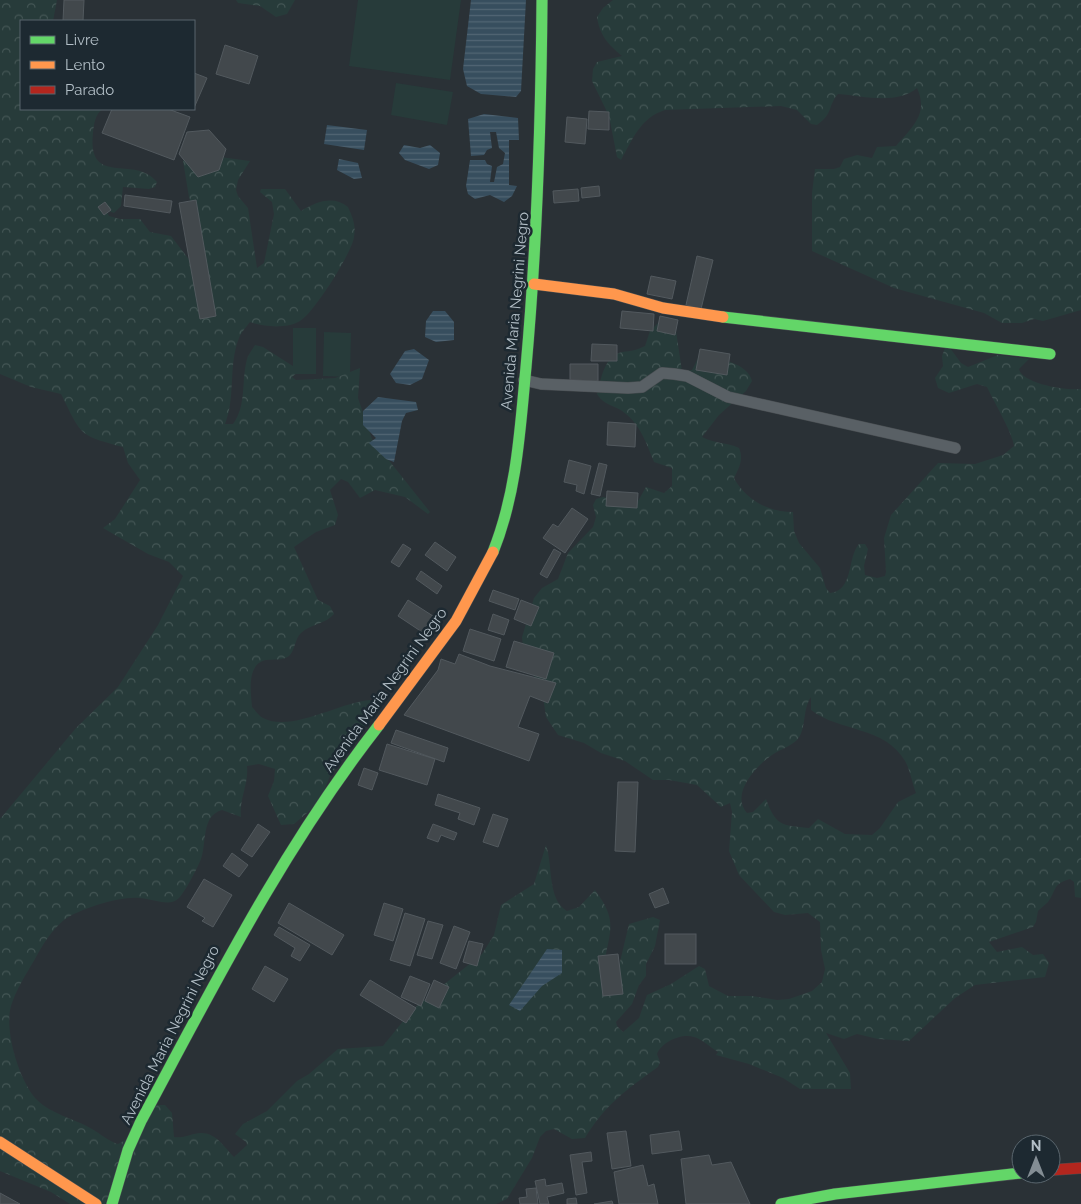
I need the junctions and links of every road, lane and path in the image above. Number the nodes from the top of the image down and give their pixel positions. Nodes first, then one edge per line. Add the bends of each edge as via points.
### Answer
1 (542, 0) edge
2 (534, 284) junction
3 (1050, 354) dead end
4 (524, 380) junction
5 (955, 448) dead end
6 (0, 1142) edge
7 (1081, 1168) edge
8 (1061, 1169) edge
9 (1011, 1175) edge
10 (96, 1204) edge
11 (112, 1204) edge
12 (780, 1204) edge

1 - 2 street, Avenida Maria Negrini Negro via 540,168
2 - 3 street via 614,294 663,308 710,316
2 - 4 street, Avenida Maria Negrini Negro
4 - 5 street via 541,384 628,388 642,387 662,373 674,374 686,376 728,397
4 - 11 street, Avenida Maria Negrini Negro via 513,485 494,552 449,629 347,767 240,932 141,1121 128,1150
6 - 10 street
7 - 8 street
9 - 12 street via 836,1194

